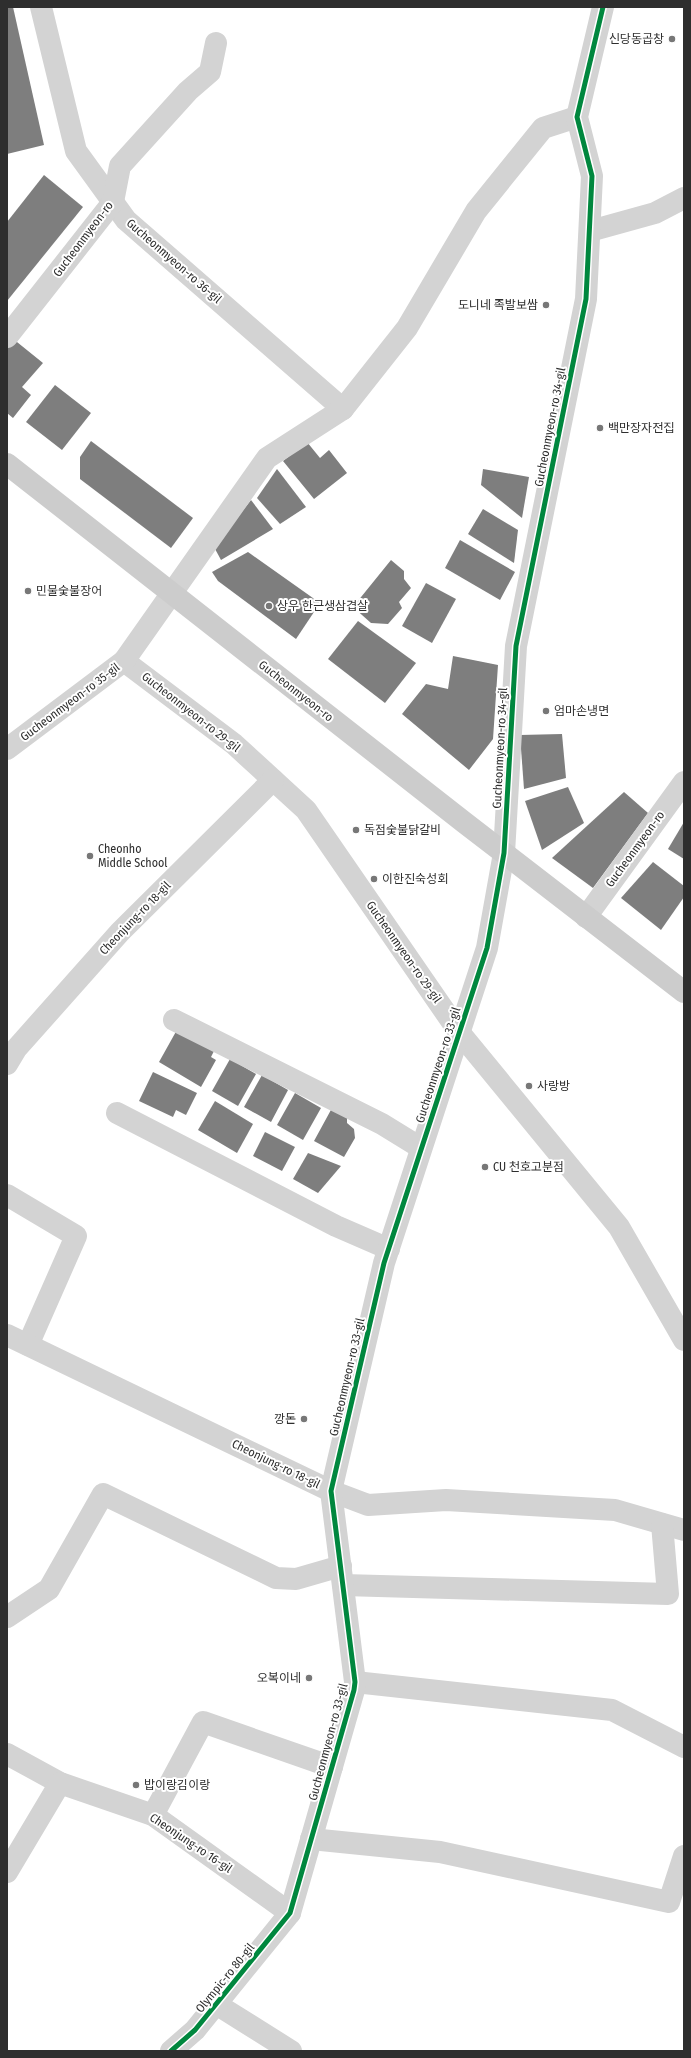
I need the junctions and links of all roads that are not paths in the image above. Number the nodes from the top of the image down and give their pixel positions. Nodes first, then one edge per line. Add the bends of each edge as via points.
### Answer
1 (41, 7) edge
2 (603, 7) edge
3 (216, 43) dead end
4 (577, 117) junction
5 (684, 198) edge
6 (114, 202) junction
7 (590, 230) junction
8 (7, 337) edge
9 (343, 409) junction
10 (7, 464) edge
11 (172, 594) junction
12 (124, 661) junction
13 (7, 749) edge
14 (273, 780) junction
15 (684, 782) edge
16 (504, 853) junction
17 (586, 916) junction
18 (684, 992) edge
19 (174, 1020) dead end
20 (459, 1032) junction
21 (7, 1064) edge
22 (117, 1112) dead end
23 (421, 1148) junction
24 (7, 1195) edge
25 (389, 1248) junction
26 (7, 1336) edge
27 (684, 1340) edge
28 (28, 1345) junction
29 (331, 1491) junction
30 (662, 1524) junction
31 (684, 1530) edge
32 (342, 1576) junction
33 (7, 1617) edge
34 (355, 1682) junction
35 (684, 1747) edge
36 (7, 1754) edge
37 (332, 1767) junction
38 (60, 1783) junction
39 (153, 1815) junction
40 (311, 1839) junction
41 (684, 1856) edge
42 (7, 1872) edge
43 (290, 1913) junction
44 (216, 2004) junction
45 (171, 2051) edge
46 (291, 2051) edge

1 - 6 street, Gucheonmyeon-ro 36-gil via 76,151
2 - 4 street, Gucheonmyeon-ro 34-gil
3 - 6 street, Gucheonmyeon-ro via 210,72 188,91 120,166
4 - 7 street, Gucheonmyeon-ro 34-gil via 592,176
4 - 9 street via 543,128 476,212 407,328
5 - 7 street via 655,213
6 - 8 street, Gucheonmyeon-ro
6 - 9 street, Gucheonmyeon-ro 36-gil via 126,220
7 - 16 street, Gucheonmyeon-ro 34-gil via 586,299 516,646
9 - 11 street via 267,458
10 - 11 main road, Gucheonmyeon-ro
11 - 12 street, Gucheonmyeon-ro 35-gil
11 - 16 main road, Gucheonmyeon-ro
12 - 13 street, Gucheonmyeon-ro 35-gil
12 - 14 street, Gucheonmyeon-ro 29-gil via 234,744
14 - 20 street, Gucheonmyeon-ro 29-gil via 306,810
14 - 21 street, Cheonjung-ro 18-gil via 120,932 16,1049
15 - 17 street, Gucheonmyeon-ro
16 - 17 main road, Gucheonmyeon-ro
16 - 20 street, Gucheonmyeon-ro 33-gil via 487,948
17 - 18 main road, Gucheonmyeon-ro
19 - 23 street via 382,1124
20 - 23 street, Gucheonmyeon-ro 33-gil
20 - 27 street, Gucheonmyeon-ro 29-gil via 619,1227
22 - 25 street via 336,1226
23 - 25 street, Gucheonmyeon-ro 33-gil
24 - 28 street via 76,1236
25 - 29 street, Gucheonmyeon-ro 33-gil
26 - 28 street, Cheonjung-ro 18-gil
28 - 29 street, Cheonjung-ro 18-gil
29 - 30 street, Cheonjung-ro 18-gil via 368,1505 446,1500 607,1509
29 - 32 street, Gucheonmyeon-ro 33-gil
30 - 31 street, Cheonjung-ro 18-gil
30 - 32 street via 668,1594
32 - 33 street via 276,1578 104,1494 49,1589
32 - 34 street, Gucheonmyeon-ro 33-gil
34 - 35 street, Gucheonmyeon-ro 33-gil via 612,1710
34 - 37 street, Gucheonmyeon-ro 33-gil
36 - 38 street, Cheonjung-ro 16-gil
37 - 39 street, Gucheonmyeon-ro 33-gil via 203,1722
37 - 40 street, Gucheonmyeon-ro 33-gil
38 - 39 street, Cheonjung-ro 16-gil
38 - 42 street
39 - 43 street, Cheonjung-ro 16-gil
40 - 41 street via 440,1852 669,1902
40 - 43 street, Gucheonmyeon-ro 33-gil
43 - 44 street, Olympic-ro 80-gil
44 - 45 street, Olympic-ro 80-gil via 195,2030
44 - 46 street, Olympic-ro 80-gil

